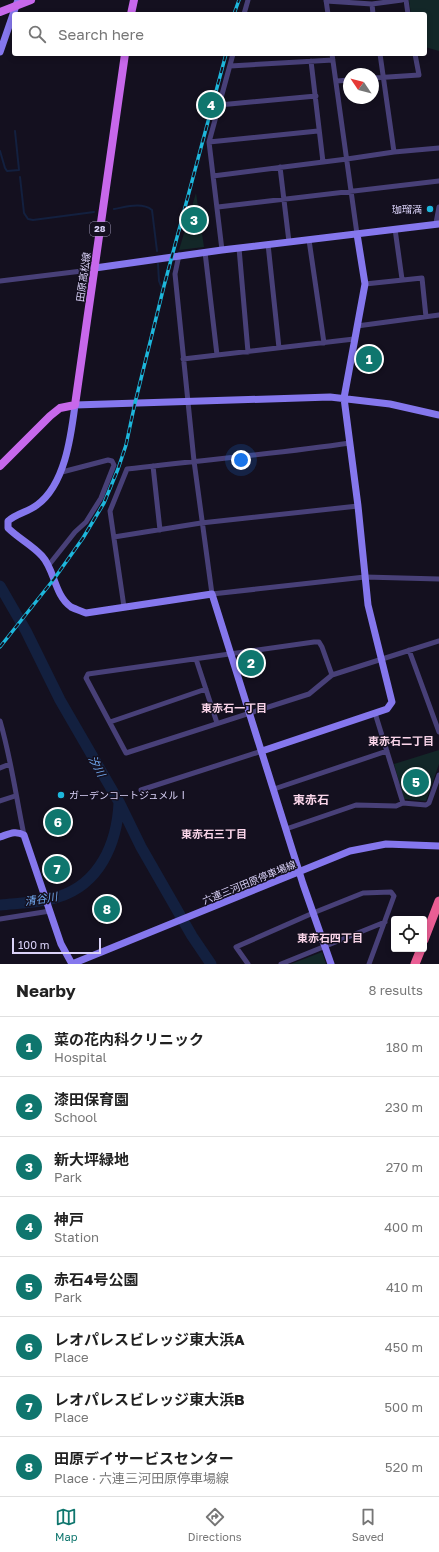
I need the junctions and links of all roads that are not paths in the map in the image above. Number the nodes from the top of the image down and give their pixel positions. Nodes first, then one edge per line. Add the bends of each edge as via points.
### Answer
1 (31, 0) edge
2 (134, 0) edge
3 (248, 0) edge
4 (402, 0) edge
5 (406, 0) edge
6 (326, 1) edge
7 (17, 3) edge
8 (372, 4) junction
9 (0, 12) edge
10 (131, 12) edge
11 (245, 12) edge
12 (328, 12) edge
13 (373, 12) edge
14 (408, 12) edge
15 (12, 17) edge
16 (0, 52) edge
17 (125, 56) edge
18 (232, 56) edge
19 (332, 56) edge
20 (380, 56) edge
21 (415, 56) edge
22 (333, 60) junction
23 (311, 61) junction
24 (230, 66) junction
25 (379, 78) edge
26 (384, 78) junction
27 (343, 81) edge
28 (337, 82) junction
29 (316, 96) junction
30 (219, 105) junction
31 (318, 131) junction
32 (209, 142) junction
33 (439, 148) edge
34 (394, 152) junction
35 (347, 159) junction
36 (323, 162) junction
37 (280, 167) junction
38 (213, 176) junction
39 (439, 180) edge
40 (351, 191) junction
41 (284, 199) junction
42 (218, 207) junction
43 (439, 207) edge
44 (437, 223) edge
45 (395, 229) junction
46 (357, 234) junction
47 (309, 240) junction
48 (289, 242) junction
49 (268, 244) junction
50 (239, 248) junction
51 (222, 250) junction
52 (205, 252) junction
53 (179, 255) junction
54 (95, 268) junction
55 (402, 279) junction
56 (0, 281) edge
57 (365, 284) junction
58 (439, 315) edge
59 (426, 317) junction
60 (357, 326) junction
61 (354, 339) junction
62 (324, 343) junction
63 (279, 348) junction
64 (248, 352) junction
65 (217, 355) junction
66 (184, 359) junction
67 (344, 398) junction
68 (187, 402) junction
69 (75, 404) junction
70 (439, 414) edge
71 (350, 444) junction
72 (194, 461) junction
73 (1, 462) edge
74 (153, 466) junction
75 (62, 472) junction
76 (358, 506) junction
77 (201, 523) junction
78 (160, 530) junction
79 (114, 537) junction
80 (48, 566) junction
81 (366, 577) junction
82 (439, 580) edge
83 (212, 594) junction
84 (124, 607) junction
85 (439, 641) edge
86 (409, 650) junction
87 (232, 654) junction
88 (381, 658) junction
89 (196, 659) junction
90 (332, 675) junction
91 (206, 689) junction
92 (250, 712) junction
93 (375, 713) junction
94 (0, 721) edge
95 (110, 722) junction
96 (217, 723) junction
97 (439, 732) edge
98 (2, 734) edge
99 (262, 750) junction
100 (387, 751) junction
101 (10, 764) junction
102 (0, 768) edge
103 (439, 775) edge
104 (274, 789) junction
105 (142, 790) dead end
106 (15, 796) junction
107 (0, 801) edge
108 (403, 803) junction
109 (286, 829) junction
110 (24, 835) junction
111 (0, 837) edge
112 (439, 846) edge
113 (300, 872) junction
114 (439, 901) edge
115 (50, 911) junction
116 (313, 913) junction
117 (0, 919) edge
118 (385, 922) junction
119 (427, 932) edge
120 (325, 946) junction
121 (420, 952) edge
122 (72, 964) edge
123 (248, 964) edge
124 (281, 964) edge
125 (331, 964) edge
126 (369, 964) edge
127 (415, 964) edge

1 - 7 main road
2 - 10 main road
3 - 11 street
4 - 8 street
5 - 14 street
6 - 8 street
6 - 12 street
7 - 9 main road
8 - 13 street
15 - 16 street
17 - 54 main road, 田原高松線 / 28
18 - 24 street
19 - 22 street
20 - 26 street
21 - 26 street via 419,75
22 - 23 street
22 - 28 street
23 - 24 street
23 - 29 street
24 - 30 street
25 - 26 street
26 - 34 street
27 - 28 street
28 - 35 street
29 - 30 street
29 - 31 street
30 - 32 street
31 - 32 street
31 - 36 street
32 - 38 street
33 - 34 street
34 - 35 street
35 - 36 street
35 - 40 street
36 - 37 street
37 - 38 street
37 - 41 street
38 - 42 street
39 - 40 street
40 - 41 street
40 - 46 street
41 - 42 street
41 - 48 street
42 - 51 street
43 - 44 street
44 - 45 street
45 - 46 street
45 - 55 street
46 - 47 street
46 - 57 street
47 - 48 street
47 - 62 street
48 - 49 street
49 - 50 street
49 - 63 street
50 - 51 street
50 - 64 street
51 - 52 street
52 - 53 street
52 - 65 street
53 - 54 street
53 - 66 street via 175,274
54 - 56 street
54 - 69 main road, 田原高松線 / 28
55 - 57 street
55 - 59 street via 422,278
57 - 60 street
58 - 59 street
59 - 60 street
60 - 61 street
61 - 62 street
61 - 67 street
62 - 63 street
63 - 64 street
64 - 65 street
65 - 66 street
66 - 68 street
67 - 68 street
67 - 70 street
67 - 71 street
68 - 69 street
68 - 72 street
69 - 73 main road via 60,408
69 - 75 street
71 - 72 street
71 - 76 street
72 - 74 street
72 - 77 street
74 - 78 street
74 - 79 street via 127,469 110,511
75 - 80 street via 46,497 8,522 8,528 42,556
75 - 80 street via 108,460 114,465 86,522
76 - 77 street
76 - 81 street
77 - 78 street
77 - 83 street
78 - 79 street
79 - 84 street
80 - 84 street via 59,594 71,606 86,613
81 - 82 street
81 - 83 street
81 - 88 street via 368,605
83 - 84 street
83 - 87 street
85 - 86 street
86 - 88 street
86 - 97 street
87 - 89 street
87 - 90 street via 319,642
87 - 92 street
88 - 90 street
88 - 93 street via 392,702 387,709
89 - 91 street
89 - 95 street via 88,674 86,678
90 - 92 street via 308,694
91 - 95 street
91 - 96 street
92 - 96 street
92 - 99 street
93 - 99 street
93 - 100 street
94 - 98 street
95 - 96 street via 126,754
98 - 101 street
99 - 104 street
99 - 105 street
100 - 104 street
100 - 108 street
101 - 102 street
101 - 106 street
103 - 108 street via 429,803
104 - 109 street
106 - 107 street
106 - 110 street
108 - 109 street via 396,806 356,805
109 - 113 street
110 - 111 street via 14,832
110 - 115 street
112 - 113 street, 六連三河田原停車場線 via 386,844 350,851
113 - 116 street
113 - 122 street, 六連三河田原停車場線
114 - 119 highway
115 - 117 street
115 - 122 street via 64,952
116 - 118 street via 363,893 391,892 394,896
116 - 120 street
116 - 123 street via 236,947
118 - 120 street
118 - 126 street
120 - 124 street
120 - 125 street
121 - 127 highway

